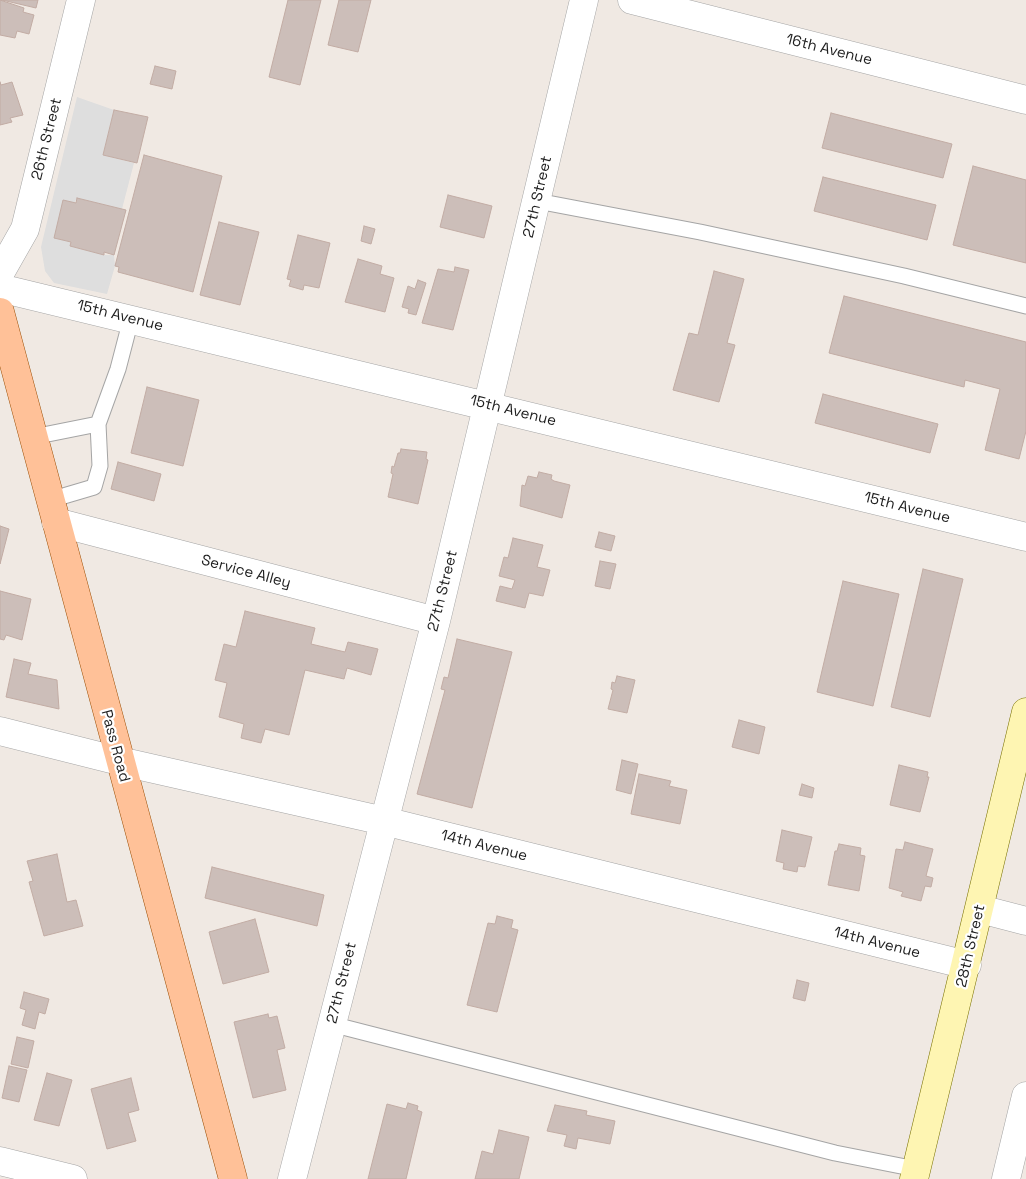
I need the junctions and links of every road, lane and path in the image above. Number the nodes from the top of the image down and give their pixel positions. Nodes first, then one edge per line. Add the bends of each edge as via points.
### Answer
1 (81, 0) edge
2 (584, 0) edge
3 (632, 0) edge
4 (1026, 100) edge
5 (537, 201) junction
6 (0, 273) edge
7 (0, 288) edge
8 (1026, 306) edge
9 (0, 312) edge
10 (131, 319) junction
11 (489, 405) junction
12 (98, 424) junction
13 (33, 437) junction
14 (53, 511) junction
15 (1026, 537) edge
16 (436, 621) junction
17 (1026, 712) edge
18 (0, 731) edge
19 (119, 761) junction
20 (384, 822) junction
21 (980, 909) junction
22 (1026, 921) edge
23 (967, 965) junction
24 (332, 1024) junction
25 (1026, 1096) edge
26 (0, 1161) edge
27 (915, 1174) edge
28 (73, 1179) edge
29 (233, 1179) edge
30 (292, 1179) edge
31 (1006, 1179) edge

1 - 6 street, 26th Street via 25,229
2 - 5 street, 27th Street
3 - 4 street, 16th Avenue
5 - 8 lane via 700,232
5 - 11 street, 27th Street
7 - 10 street, 15th Avenue
9 - 13 main road, Pass Road
10 - 11 street, 15th Avenue
10 - 12 lane via 118,369
11 - 15 street, 15th Avenue
11 - 16 street, 27th Street
12 - 13 lane
12 - 14 lane via 100,466 94,487
13 - 14 main road, Pass Road
14 - 16 street, Service Alley
14 - 19 main road, Pass Road
16 - 20 street, 27th Street
17 - 21 main road, 28th Street
18 - 19 street, 14th Avenue
19 - 20 street, 14th Avenue
19 - 29 main road, Pass Road
20 - 23 street, 14th Avenue
20 - 24 street, 27th Street
21 - 22 street
21 - 23 main road, 28th Street
23 - 27 main road, 28th Street
24 - 27 lane
24 - 30 street, 27th Street
25 - 31 street
26 - 28 street

